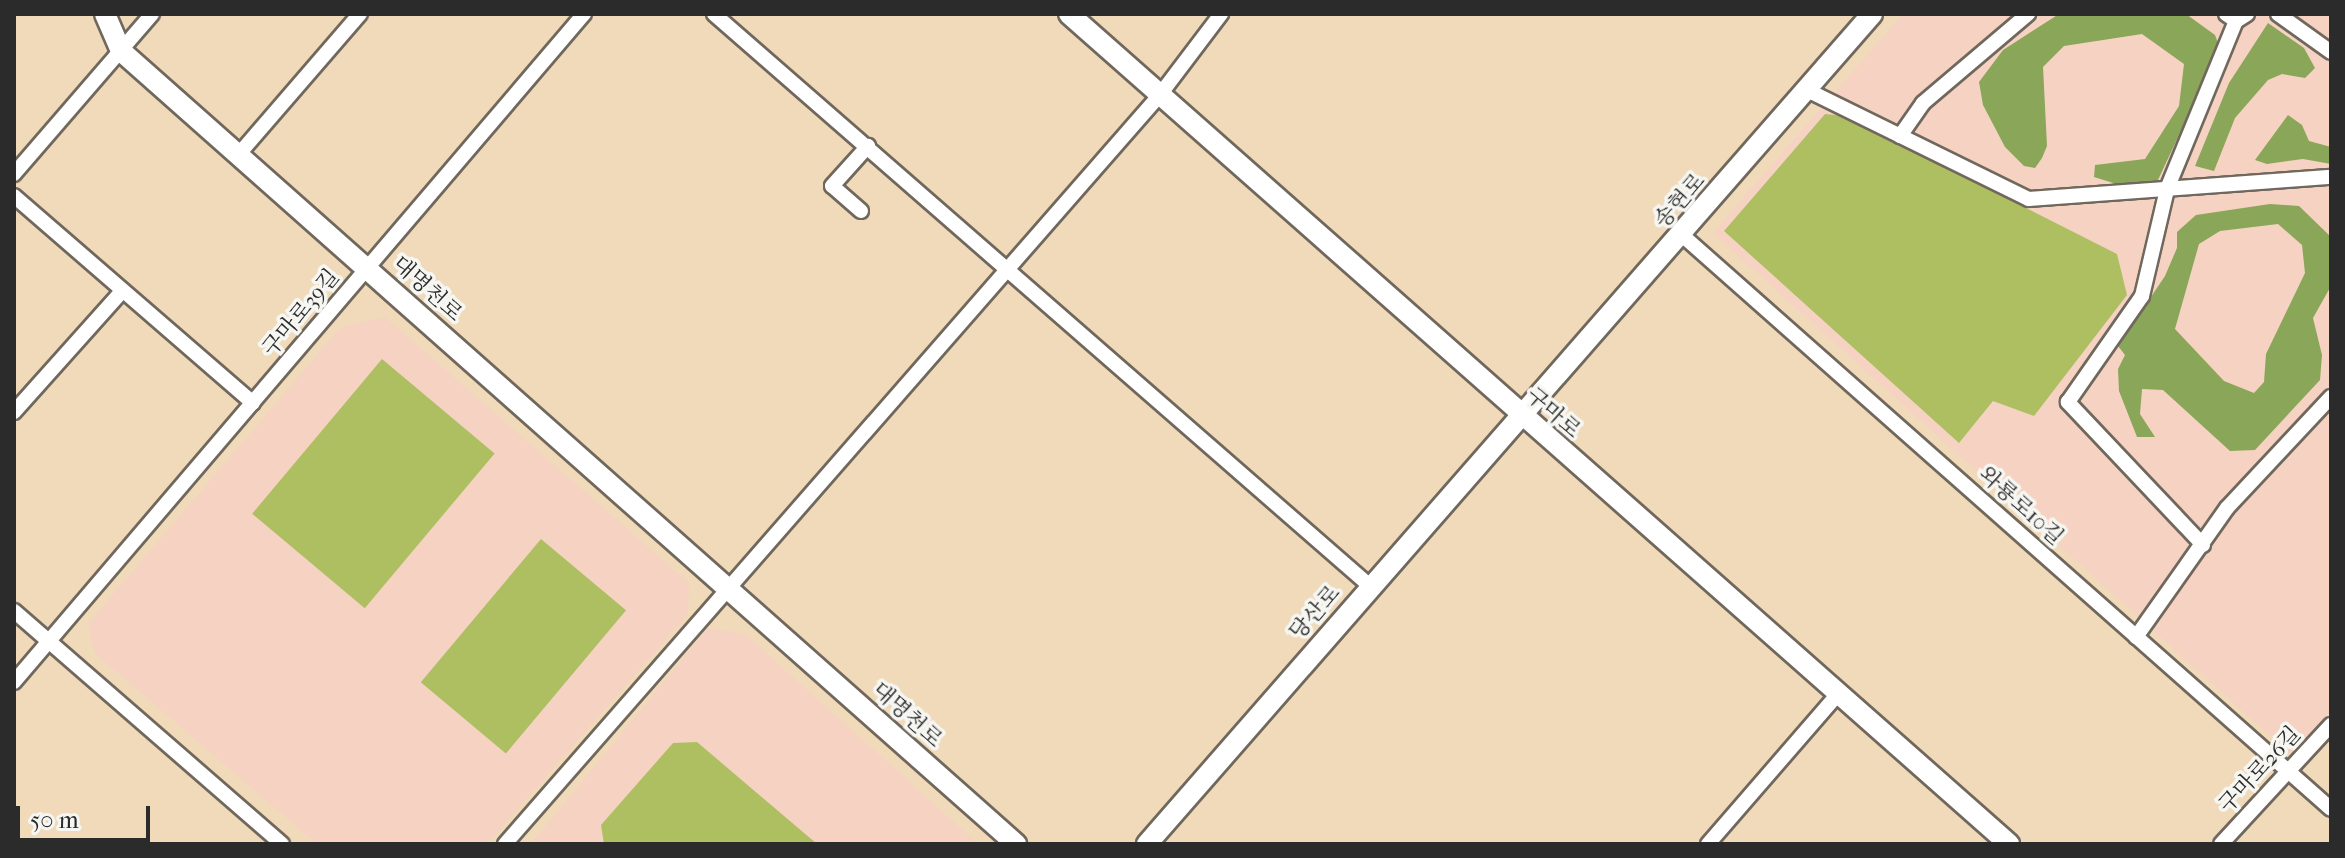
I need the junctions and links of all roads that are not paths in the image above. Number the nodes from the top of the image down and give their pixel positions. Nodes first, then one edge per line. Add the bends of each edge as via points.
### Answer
1 (105, 14) edge
2 (152, 14) edge
3 (360, 14) edge
4 (584, 14) edge
5 (714, 14) edge
6 (1069, 14) edge
7 (1221, 14) edge
8 (1872, 14) edge
9 (2028, 14) edge
10 (2278, 14) edge
11 (2236, 16) edge
12 (121, 51) junction
13 (2331, 52) edge
14 (1807, 90) junction
15 (1159, 96) junction
16 (1900, 136) junction
17 (868, 146) junction
18 (239, 154) junction
19 (14, 174) edge
20 (2331, 177) edge
21 (2167, 189) junction
22 (14, 196) edge
23 (861, 211) dead end
24 (1682, 235) junction
25 (368, 268) junction
26 (1010, 268) junction
27 (122, 291) junction
28 (2331, 397) edge
29 (253, 403) junction
30 (14, 412) edge
31 (1521, 417) junction
32 (2203, 545) junction
33 (1370, 586) junction
34 (730, 591) junction
35 (14, 611) edge
36 (2136, 637) junction
37 (50, 640) junction
38 (14, 682) edge
39 (1838, 694) junction
40 (2331, 725) edge
41 (2289, 772) junction
42 (2331, 809) edge
43 (282, 844) edge
44 (505, 844) edge
45 (1016, 844) edge
46 (1147, 844) edge
47 (1708, 844) edge
48 (2009, 844) edge
49 (2221, 844) edge

1 - 12 main road, 대명천로
2 - 12 street
3 - 18 street
4 - 25 street, 구마로39길
5 - 17 street
6 - 15 main road, 구마로
7 - 15 street
8 - 14 main road, 송현로
9 - 16 street via 1923,103
10 - 13 street
11 - 21 street
12 - 18 main road, 대명천로
12 - 19 street
14 - 16 street
14 - 24 main road, 송현로
15 - 26 street
15 - 31 main road, 구마로
16 - 21 street via 2029,199
17 - 23 street via 832,186
17 - 26 street
18 - 25 main road, 대명천로
20 - 21 street
21 - 32 street via 2142,296 2068,402
22 - 27 street
24 - 31 main road, 송현로
24 - 36 street, 와룡로10길
25 - 29 street, 구마로39길
25 - 34 main road, 대명천로
26 - 33 street
26 - 34 street
27 - 29 street
27 - 30 street
28 - 32 street via 2227,508
29 - 37 street, 구마로39길
31 - 33 main road, 당산로
31 - 39 main road, 구마로
32 - 36 street
33 - 46 main road, 당산로
34 - 44 street
34 - 45 main road, 대명천로
35 - 37 street
36 - 41 street, 와룡로10길
37 - 38 street, 구마로39길
37 - 43 street
39 - 47 street
39 - 48 main road, 구마로
40 - 41 street, 구마로26길
41 - 42 street, 와룡로10길
41 - 49 street, 구마로26길

